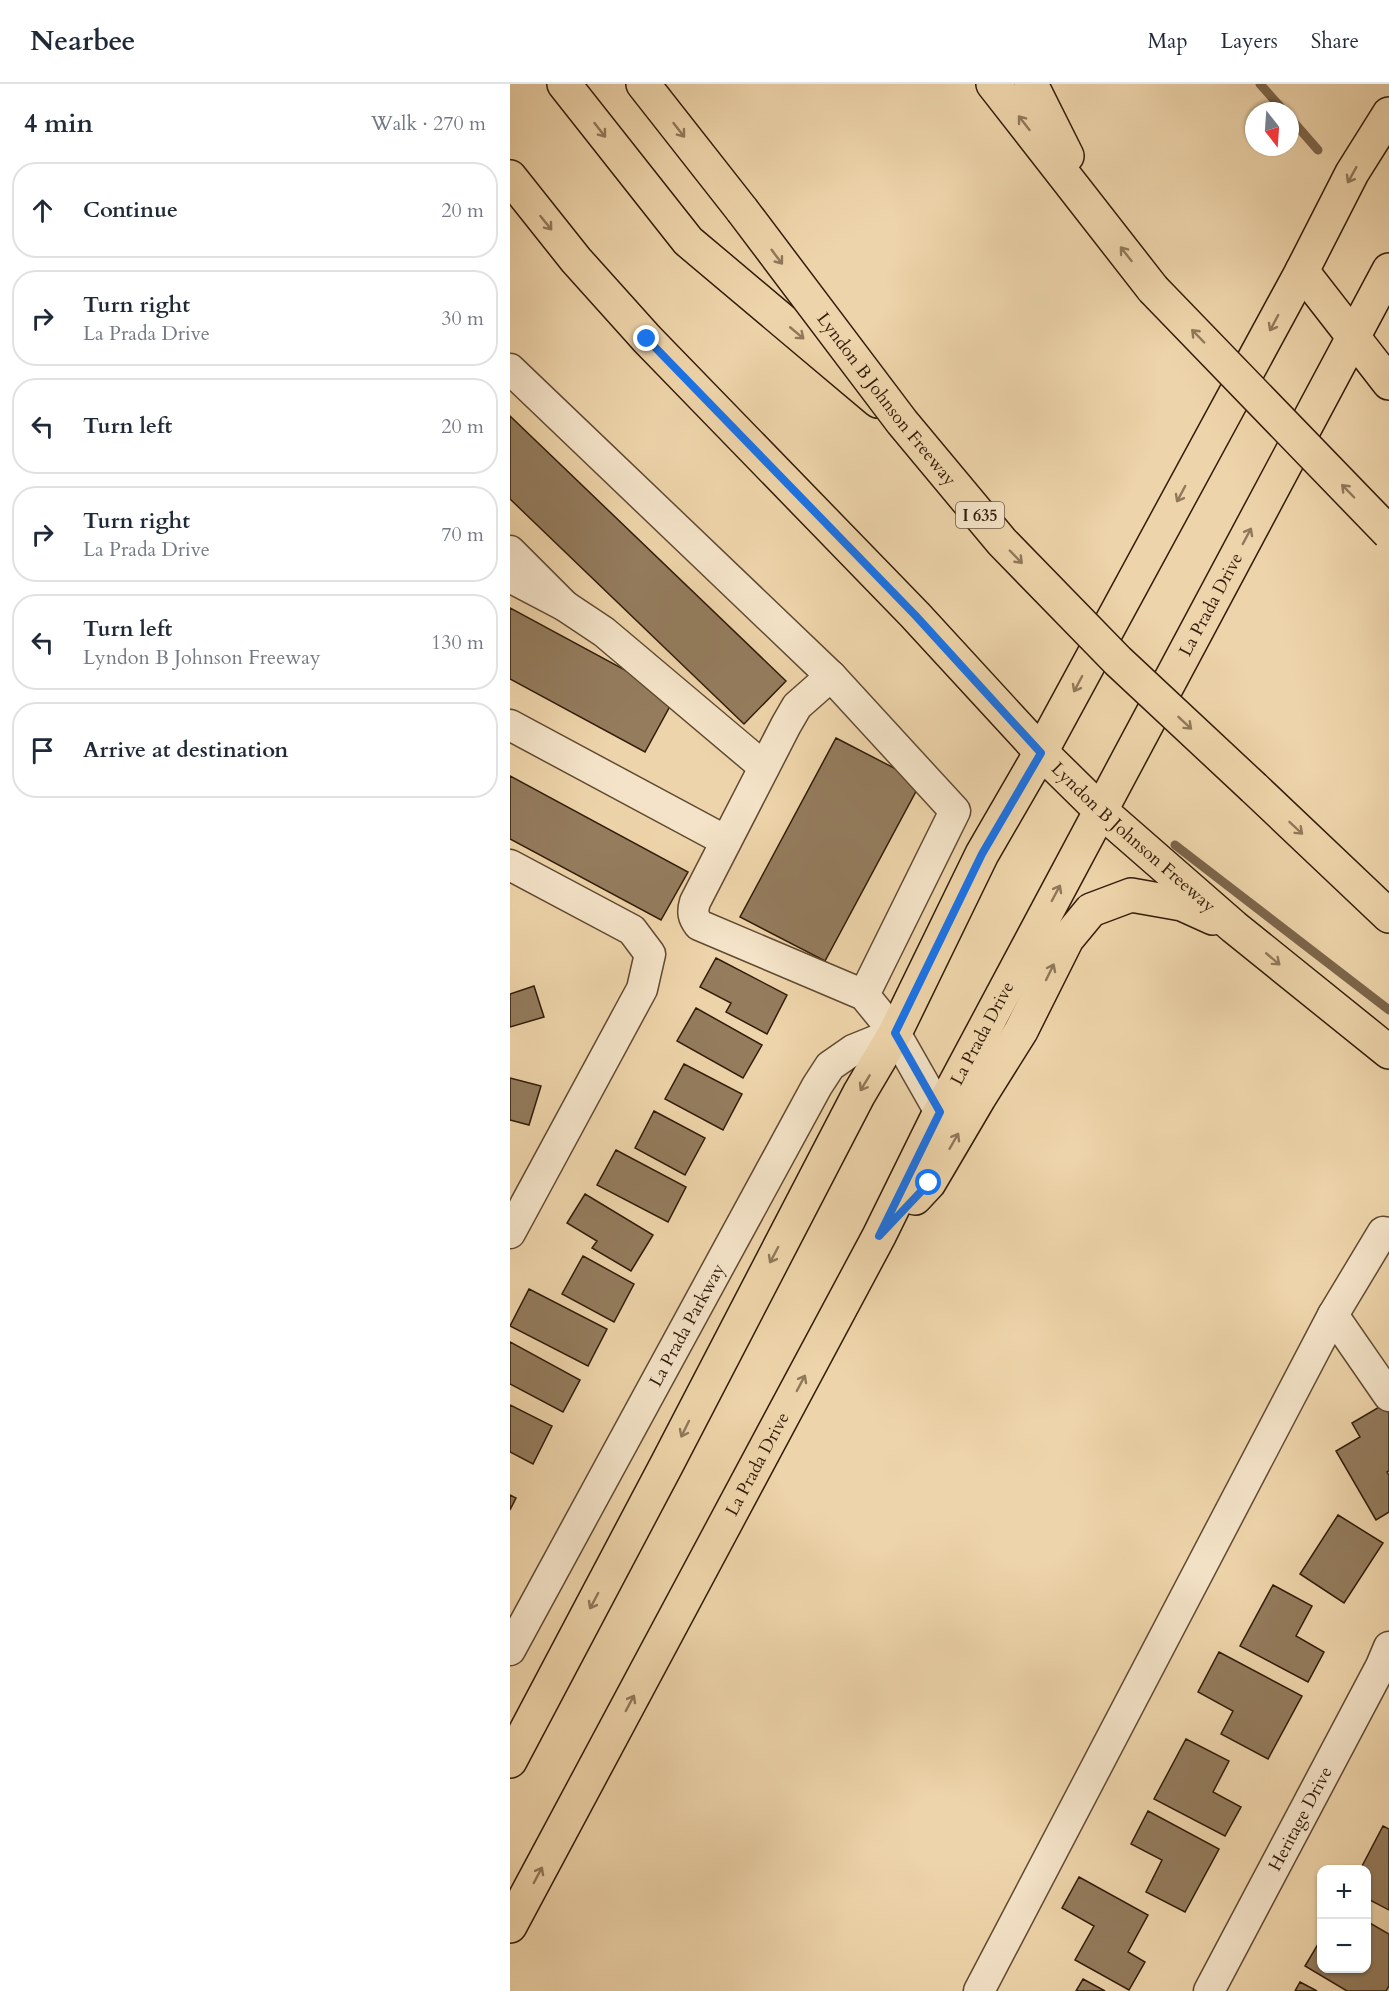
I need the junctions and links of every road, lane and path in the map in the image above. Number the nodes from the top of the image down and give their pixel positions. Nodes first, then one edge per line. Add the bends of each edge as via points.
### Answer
1 (564, 84) edge
2 (643, 84) edge
3 (993, 84) edge
4 (1031, 84) edge
5 (1389, 114) edge
6 (510, 177) edge
7 (1099, 219) junction
8 (1389, 270) edge
9 (1302, 271) junction
10 (1353, 338) junction
11 (510, 369) edge
12 (1389, 383) edge
13 (902, 422) junction
14 (1389, 533) edge
15 (510, 550) edge
16 (510, 577) edge
17 (565, 606) junction
18 (831, 676) junction
19 (510, 725) edge
20 (1041, 753) junction
21 (764, 767) junction
22 (1100, 810) junction
23 (726, 841) junction
24 (510, 865) edge
25 (1389, 916) edge
26 (1234, 927) junction
27 (864, 995) junction
28 (895, 1033) junction
29 (1389, 1052) edge
30 (940, 1112) junction
31 (510, 1233) edge
32 (1389, 1233) edge
33 (879, 1236) junction
34 (1333, 1315) junction
35 (1389, 1396) edge
36 (510, 1650) edge
37 (1386, 1662) edge
38 (510, 1761) edge
39 (510, 1926) edge
40 (979, 1991) edge
41 (1209, 1991) edge

1 -> 13 main road, bridge via 688,241
2 -> 13 main road, Lyndon B Johnson Freeway / I 635, bridge
7 -> 3 main road
4 - 7 main road
5 -> 9 main road via 1352,173
6 -> 20 main road, Lyndon B Johnson Freeway via 576,260 647,339 907,607
14 -> 7 main road, bridge via 1153,289
8 - 10 main road, La Prada Drive
9 - 10 main road
9 -> 20 main road
10 - 12 main road
22 -> 10 main road, La Prada Drive
11 - 18 street
13 -> 25 main road, Lyndon B Johnson Freeway / I 635, bridge via 1002,542 1118,661
15 - 17 street
16 - 17 street
17 - 21 street via 604,632
18 - 21 street via 797,706
18 - 27 street via 955,811
19 - 23 street
20 - 22 main road, Lyndon B Johnson Freeway
20 - 28 main road via 982,854
21 - 23 street
22 - 26 main road, Lyndon B Johnson Freeway
30 -> 22 main road, La Prada Drive
23 - 27 street via 692,910 699,925
24 - 31 street via 632,930 650,954 642,989
26 -> 29 main road, Lyndon B Johnson Freeway
33 -> 26 main road via 929,1183 1021,1031 1067,939 1091,910 1131,895 1182,904
27 - 28 street
28 - 30 street
28 - 36 street, La Prada Parkway via 853,1050 830,1066 816,1086
28 -> 38 main road via 859,1094
30 - 33 main road, La Prada Drive
32 - 34 street via 1383,1232
39 -> 33 main road, La Prada Drive
34 - 35 street
34 - 40 street
37 - 41 street, Heritage Drive

